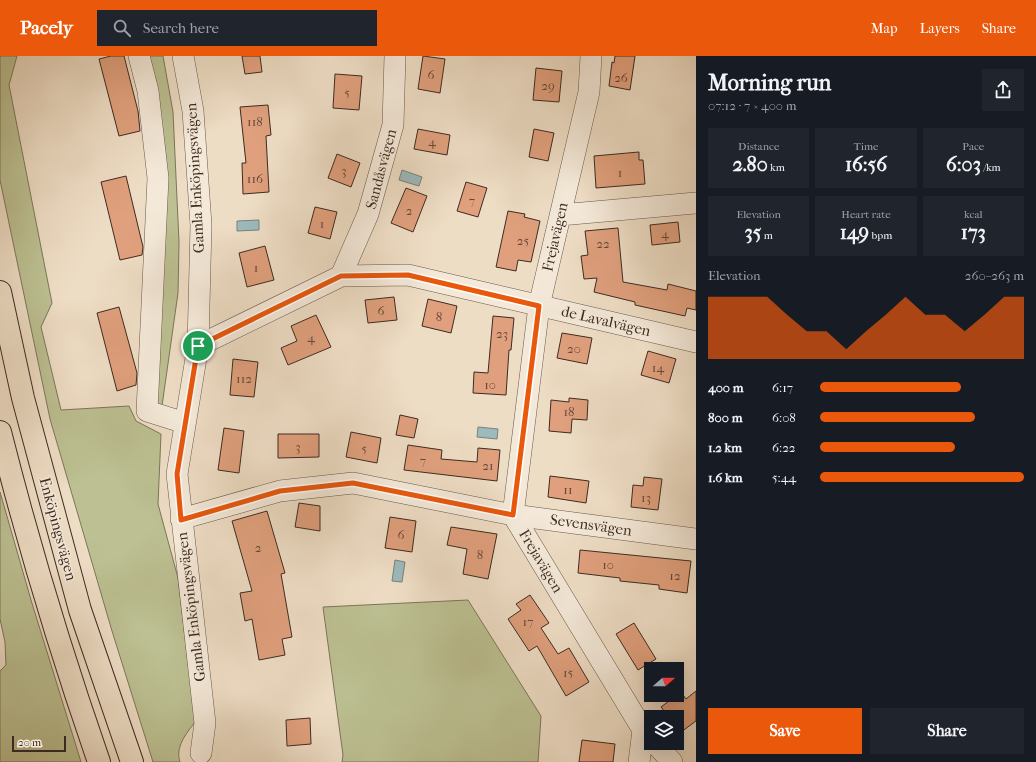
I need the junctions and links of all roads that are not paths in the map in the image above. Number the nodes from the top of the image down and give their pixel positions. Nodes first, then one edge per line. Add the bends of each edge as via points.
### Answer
1 (139, 56) edge
2 (183, 56) edge
3 (395, 56) edge
4 (591, 56) edge
5 (696, 203) edge
6 (560, 215) junction
7 (341, 276) junction
8 (0, 292) edge
9 (539, 306) junction
10 (696, 342) edge
11 (198, 346) junction
12 (185, 423) junction
13 (0, 432) edge
14 (513, 515) junction
15 (181, 520) junction
16 (696, 540) edge
17 (644, 727) edge
18 (644, 750) edge
19 (661, 750) edge
20 (201, 753) dead end
21 (98, 762) edge
22 (132, 762) edge
23 (639, 762) edge
24 (672, 762) edge

1 - 12 street via 148,91 158,178 147,411
2 - 11 street, Gamla Enköpingsvägen via 193,111 201,224
3 - 7 street, Sandåsvägen via 393,125 368,214
4 - 6 street, Frejavägen via 589,92
5 - 6 street
6 - 9 street, Frejavägen
7 - 9 street, de Lavalvägen via 408,275
7 - 11 street, de Lavalvägen
8 - 22 main road, Enköpingsvägen via 23,398 80,610
9 - 10 street, de Lavalvägen
9 - 14 street, Frejavägen
11 - 12 street, Gamla Enköpingsvägen
12 - 15 street, Gamla Enköpingsvägen via 177,474
13 - 21 main road, Enköpingsvägen via 50,614
14 - 15 street, Sevensvägen via 353,483 280,491
14 - 16 street, Sevensvägen
14 - 17 street, Frejavägen
15 - 20 street, Gamla Enköpingsvägen via 204,723
18 - 23 street
19 - 24 street, Frejavägen

